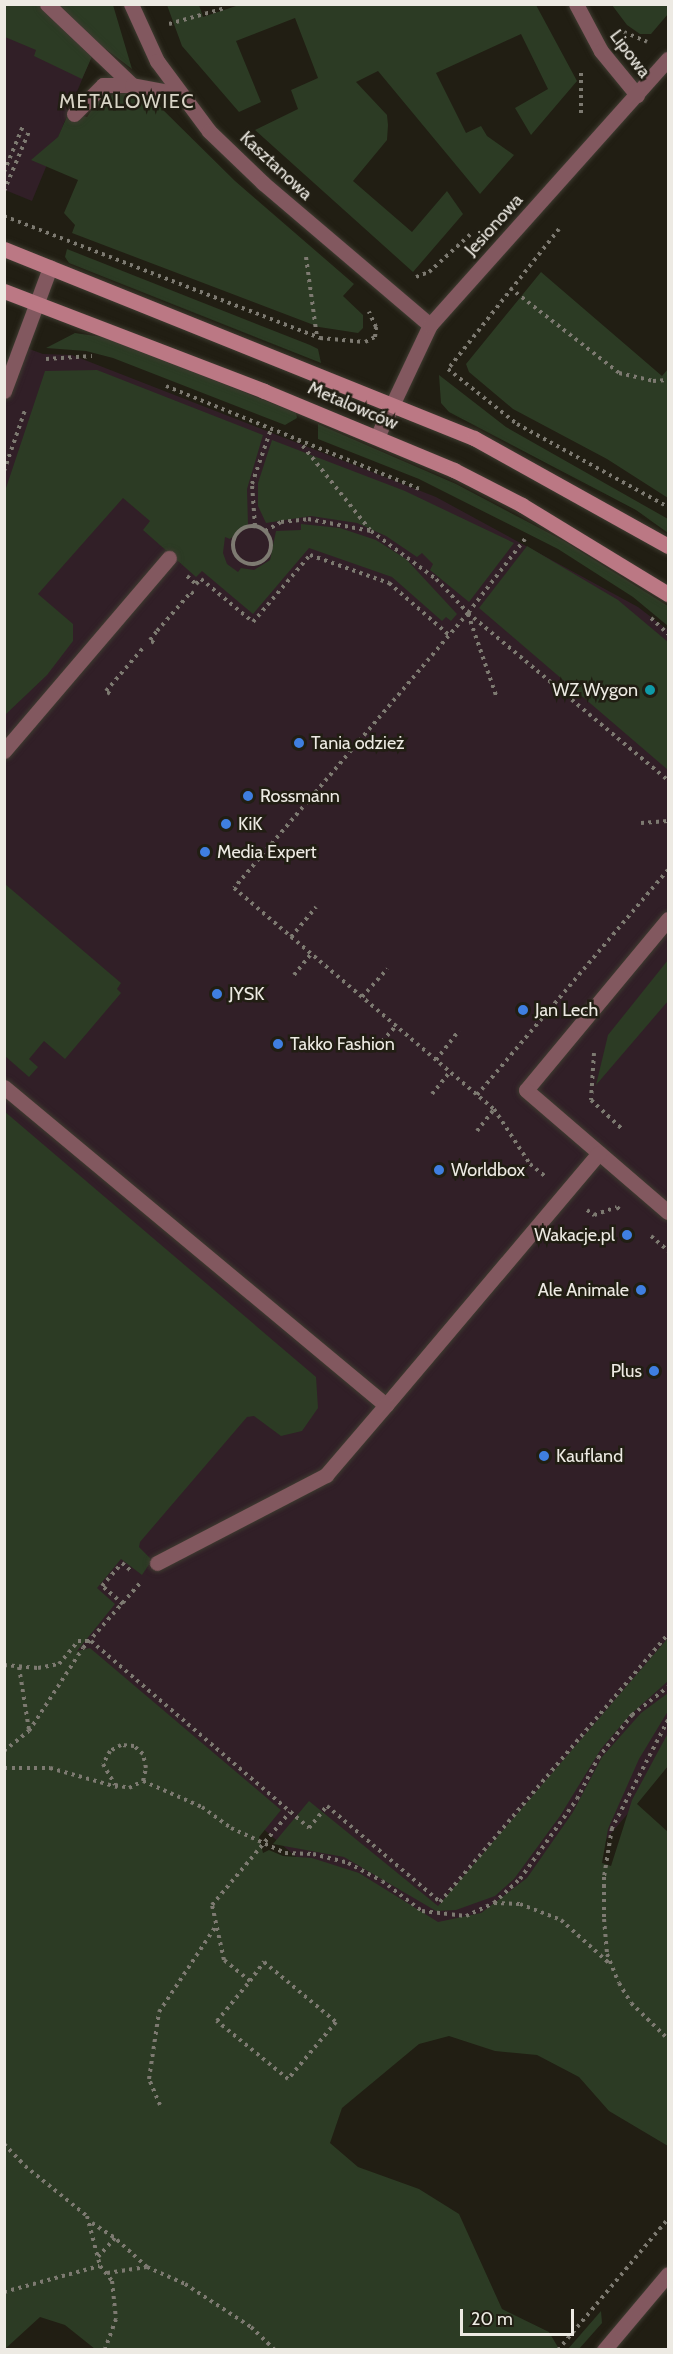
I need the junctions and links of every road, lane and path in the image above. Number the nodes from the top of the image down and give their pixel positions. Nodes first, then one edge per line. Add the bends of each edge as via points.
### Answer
1 (47, 4) edge
2 (131, 4) edge
3 (576, 4) edge
4 (225, 8) dead end
5 (616, 23) dead end
6 (160, 27) dead end
7 (655, 40) dead end
8 (669, 59) edge
9 (579, 63) dead end
10 (132, 85) junction
11 (180, 94) junction
12 (637, 95) junction
13 (74, 114) dead end
14 (579, 123) dead end
15 (23, 126) dead end
16 (30, 129) dead end
17 (4, 172) edge
18 (4, 191) edge
19 (4, 216) edge
20 (305, 219) junction
21 (479, 226) dead end
22 (559, 229) dead end
23 (4, 249) edge
24 (50, 267) junction
25 (408, 277) dead end
26 (510, 288) junction
27 (4, 291) edge
28 (35, 303) junction
29 (363, 305) dead end
30 (430, 325) junction
31 (317, 337) junction
32 (101, 360) dead end
33 (41, 366) dead end
34 (669, 380) edge
35 (155, 381) dead end
36 (4, 391) edge
37 (28, 400) dead end
38 (392, 404) junction
39 (271, 429) junction
40 (377, 437) junction
41 (298, 440) junction
42 (4, 471) edge
43 (427, 492) dead end
44 (669, 507) edge
45 (255, 526) junction
46 (265, 531) junction
47 (371, 531) junction
48 (515, 534) dead end
49 (525, 539) junction
50 (535, 544) dead end
51 (669, 546) edge
52 (169, 558) dead end
53 (206, 583) dead end
54 (669, 594) edge
55 (195, 595) dead end
56 (468, 613) junction
57 (646, 614) dead end
58 (669, 634) edge
59 (449, 635) junction
60 (154, 643) dead end
61 (143, 648) dead end
62 (419, 658) dead end
63 (426, 663) junction
64 (110, 694) dead end
65 (497, 698) dead end
66 (369, 717) dead end
67 (375, 723) junction
68 (4, 751) edge
69 (328, 766) dead end
70 (334, 771) junction
71 (669, 780) edge
72 (283, 819) dead end
73 (669, 821) edge
74 (641, 823) dead end
75 (289, 824) junction
76 (257, 850) dead end
77 (263, 855) junction
78 (669, 870) edge
79 (234, 877) dead end
80 (239, 882) junction
81 (316, 906) dead end
82 (669, 919) edge
83 (291, 937) junction
84 (311, 954) junction
85 (387, 969) dead end
86 (294, 975) dead end
87 (362, 997) junction
88 (396, 1026) junction
89 (459, 1031) dead end
90 (598, 1041) dead end
91 (377, 1047) dead end
92 (435, 1060) junction
93 (450, 1072) junction
94 (4, 1086) edge
95 (432, 1094) dead end
96 (477, 1095) junction
97 (494, 1109) junction
98 (621, 1128) dead end
99 (477, 1131) dead end
100 (599, 1154) junction
101 (566, 1193) junction
102 (669, 1212) edge
103 (625, 1214) dead end
104 (643, 1229) dead end
105 (669, 1251) edge
106 (386, 1405) junction
107 (157, 1563) dead end
108 (123, 1604) junction
109 (669, 1634) edge
110 (91, 1641) junction
111 (4, 1665) edge
112 (19, 1667) junction
113 (669, 1688) edge
114 (669, 1720) edge
115 (29, 1731) junction
116 (4, 1751) edge
117 (4, 1768) edge
118 (143, 1781) junction
119 (120, 1786) junction
120 (290, 1812) junction
121 (264, 1844) junction
122 (494, 1903) junction
123 (216, 1926) junction
124 (610, 1963) junction
125 (250, 1981) junction
126 (669, 2039) edge
127 (160, 2105) dead end
128 (4, 2144) edge
129 (669, 2219) edge
130 (92, 2223) junction
131 (115, 2238) junction
132 (98, 2257) junction
133 (100, 2266) junction
134 (147, 2267) junction
135 (107, 2272) junction
136 (669, 2274) edge
137 (4, 2292) edge
138 (105, 2349) edge
139 (274, 2349) edge
140 (558, 2349) edge
141 (604, 2349) edge

1 - 10 street
2 - 11 street, Kasztanowa via 157,61
3 - 12 street, Lipowa via 601,51
4 - 6 path
5 - 7 path via 635,39
8 - 12 street, Jesionowa
9 - 14 path
10 - 11 street
10 - 13 street via 103,85
11 - 20 street, Kasztanowa via 209,130
12 - 30 street, Jesionowa
15 - 17 path
16 - 18 path
19 - 31 path
20 - 30 street, Kasztanowa
20 - 31 path
21 - 25 path via 429,272
22 - 26 path
23 - 24 street, Metalowców
24 - 28 street
24 - 38 street, Metalowców
26 - 34 path via 619,373 653,381
26 - 44 path via 448,369 517,424
27 - 28 street, Metalowców
28 - 36 street
28 - 40 street, Metalowców
29 - 31 path via 372,316 375,337 365,342
30 - 38 street, Jesionowa
32 - 33 path via 73,355 44,359
35 - 39 path
37 - 42 path
38 - 40 street, Jesionowa
38 - 51 street, Metalowców via 474,438
39 - 41 path
39 - 45 path via 252,484
40 - 54 street, Metalowców via 522,505
41 - 43 path
41 - 47 path
45 - 46 path
45 - 46 path via 242,529 234,540 233,551 240,561 264,561 271,549
46 - 47 path via 281,522 308,519
47 - 56 path via 436,579
48 - 49 path
49 - 50 path
49 - 56 path
52 - 68 street
53 - 59 path via 253,622 310,555 389,583
55 - 60 path via 191,592 157,631 150,640
56 - 59 path
56 - 65 path
56 - 71 path
57 - 58 path
59 - 63 path
61 - 64 path via 106,691
62 - 63 path
63 - 67 path
66 - 67 path
67 - 70 path
69 - 70 path
70 - 75 path
72 - 75 path
73 - 74 path
75 - 77 path
76 - 77 path
77 - 80 path
78 - 96 path
79 - 80 path
80 - 83 path via 234,888
81 - 83 path
82 - 100 street via 526,1090
83 - 84 path
84 - 86 path
84 - 87 path
85 - 87 path
87 - 88 path
88 - 91 path
88 - 92 path
89 - 92 path
90 - 98 path via 591,1069 591,1100
92 - 93 path
93 - 95 path
93 - 96 path
94 - 106 street
96 - 97 path
97 - 99 path
97 - 101 path via 530,1164
100 - 101 street
100 - 102 street
101 - 103 path via 594,1215 617,1207
101 - 106 street
104 - 105 path
106 - 107 street via 326,1475
108 - 108 path via 142,1580 122,1563 102,1587
108 - 110 path
109 - 120 path via 440,1902 327,1806 309,1828
110 - 112 path via 78,1641 59,1664
110 - 115 path
110 - 120 path
111 - 112 path
112 - 115 path
113 - 122 path via 632,1715 598,1758 548,1841 520,1879
114 - 124 path via 612,1828 604,1877
115 - 116 path
117 - 119 path via 50,1768
118 - 119 path via 129,1788
118 - 119 path via 143,1754 134,1746 121,1745 110,1751 103,1764 107,1776
118 - 121 path via 202,1807 231,1828
120 - 121 path
121 - 122 path via 285,1853 313,1854 348,1863 382,1881 422,1911 466,1916
121 - 123 path via 212,1905
122 - 124 path via 520,1904 561,1920
123 - 125 path via 224,1960
123 - 127 path via 159,2012 149,2079
124 - 126 path via 631,2003
125 - 125 path via 217,2021 288,2079 336,2022 264,1962
128 - 130 path via 25,2166 69,2198
129 - 140 path
130 - 131 path
130 - 132 path
131 - 132 path
131 - 134 path
132 - 133 path
133 - 135 path
133 - 137 path
134 - 135 path
134 - 139 path via 185,2284 251,2327
135 - 138 path via 116,2319
136 - 141 street

